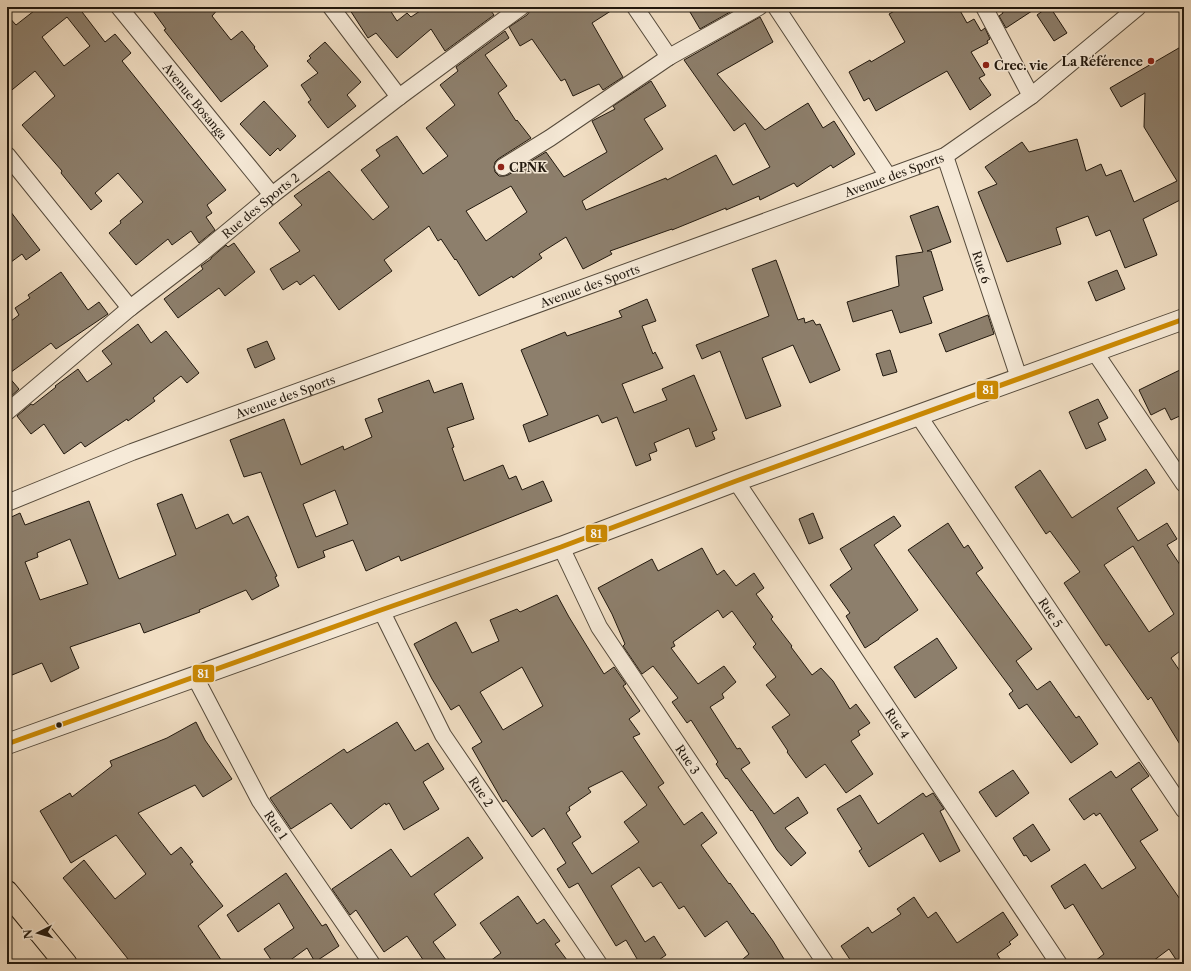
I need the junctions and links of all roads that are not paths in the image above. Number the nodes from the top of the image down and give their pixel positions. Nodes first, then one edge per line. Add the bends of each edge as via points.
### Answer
1 (119, 7) edge
2 (331, 7) edge
3 (521, 7) edge
4 (635, 7) edge
5 (759, 7) edge
6 (776, 7) edge
7 (984, 7) edge
8 (1138, 7) edge
9 (669, 57) junction
10 (1031, 96) junction
11 (399, 97) junction
12 (7, 155) edge
13 (945, 156) junction
14 (503, 167) dead end
15 (888, 176) junction
16 (272, 195) junction
17 (130, 308) junction
18 (1184, 319) edge
19 (1094, 351) junction
20 (1019, 378) junction
21 (7, 412) edge
22 (918, 415) junction
23 (736, 481) junction
24 (1184, 484) edge
25 (7, 503) edge
26 (561, 547) junction
27 (381, 610) junction
28 (195, 677) junction
29 (7, 744) edge
30 (1184, 810) edge
31 (7, 892) edge
32 (66, 964) edge
33 (372, 964) edge
34 (599, 964) edge
35 (826, 964) edge
36 (1059, 964) edge

1 - 16 street, Avenue Bosanga
2 - 11 street
3 - 11 street, Rue des Sports 2
4 - 9 street
5 - 9 street
6 - 15 street
7 - 10 street
8 - 10 street, Avenue des Sports
9 - 14 street
10 - 13 street, Avenue des Sports
11 - 16 street, Rue des Sports 2
12 - 17 street
13 - 15 street, Avenue des Sports
13 - 20 street, Rue 6
15 - 25 street, Avenue des Sports via 132,452
16 - 17 street, Rue des Sports 2
17 - 21 street, Rue des Sports 2
18 - 19 street
19 - 20 street
19 - 24 street
20 - 22 street
22 - 23 street
22 - 30 street, Rue 5
23 - 26 street
23 - 36 street, Rue 4
26 - 27 street
26 - 35 street, Rue 3 via 598,628
27 - 28 street
27 - 34 street, Rue 2 via 443,735
28 - 29 street
28 - 33 street, Rue 1 via 260,801
31 - 32 highway

